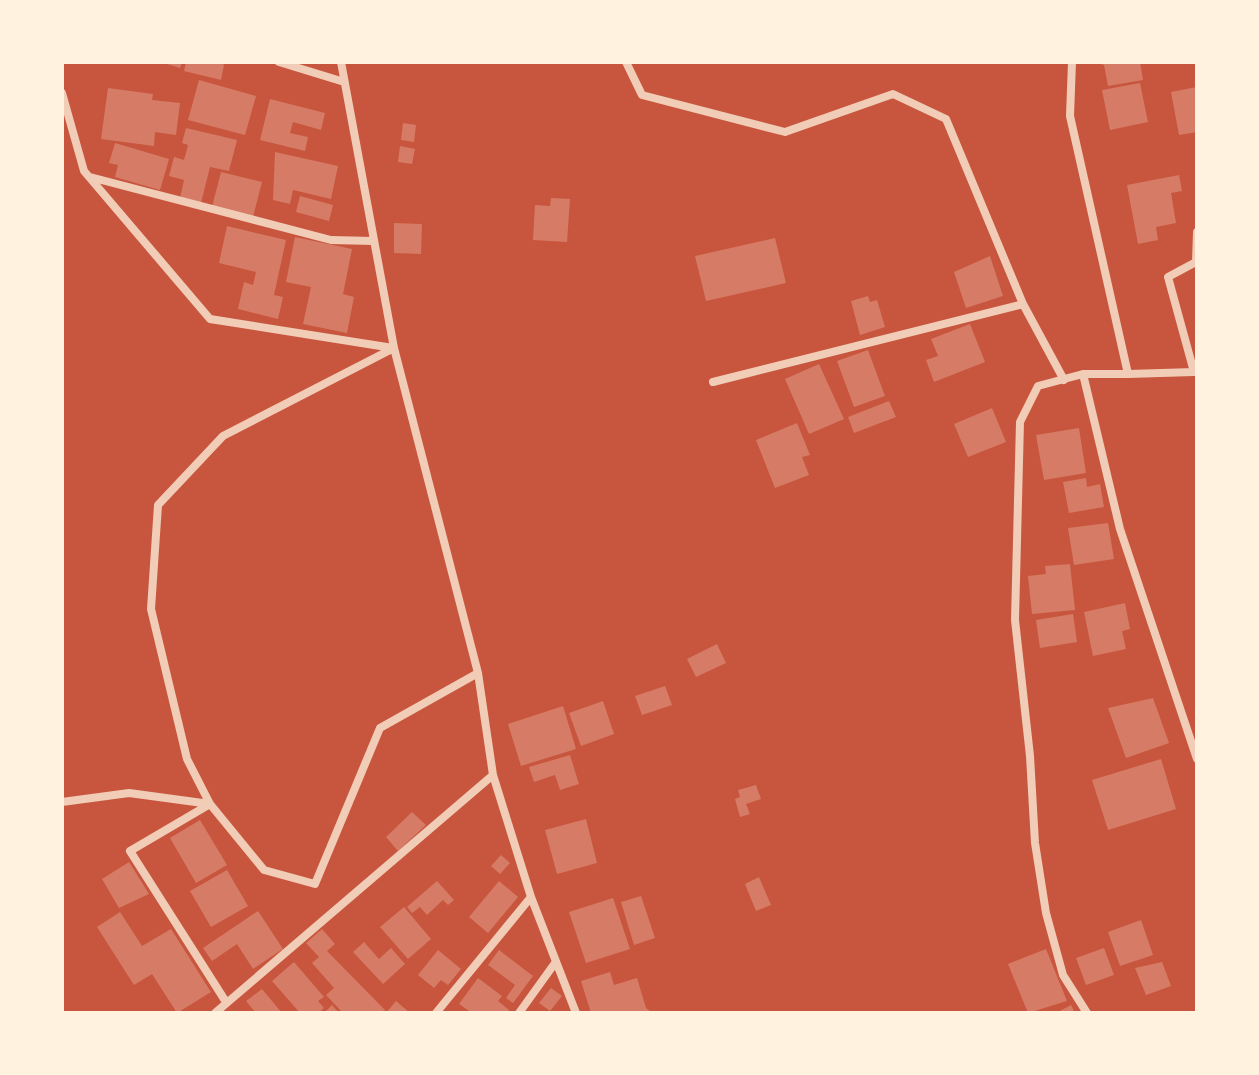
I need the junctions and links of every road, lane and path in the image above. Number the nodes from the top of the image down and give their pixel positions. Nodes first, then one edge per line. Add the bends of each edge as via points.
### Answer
1 (279, 62) edge
2 (341, 62) edge
3 (626, 62) edge
4 (1072, 62) edge
5 (341, 81) junction
6 (62, 93) edge
7 (90, 177) junction
8 (1197, 232) edge
9 (373, 241) junction
10 (1023, 304) junction
11 (394, 348) junction
12 (1083, 374) junction
13 (1128, 374) junction
14 (1196, 376) edge
15 (1064, 380) junction
16 (713, 382) dead end
17 (478, 673) junction
18 (1197, 759) edge
19 (493, 775) junction
20 (62, 802) edge
21 (210, 804) junction
22 (531, 897) junction
23 (555, 963) junction
24 (226, 1002) junction
25 (215, 1013) edge
26 (436, 1013) edge
27 (519, 1013) edge
28 (576, 1013) edge
29 (1087, 1013) edge

1 - 5 street
2 - 5 street
3 - 10 street via 642,95 785,132 893,94 946,119
4 - 13 street via 1070,116
5 - 9 street
6 - 7 street
7 - 9 street via 331,240
7 - 11 street via 210,319
8 - 14 street via 1196,262 1168,277
9 - 11 street
10 - 15 street
10 - 16 street
11 - 17 street
11 - 21 street via 223,436 158,505 151,609 187,759
12 - 13 street
12 - 15 street
12 - 18 street via 1120,529
13 - 14 street
15 - 29 street via 1038,386 1020,422 1015,620 1046,913 1063,975
17 - 19 street
17 - 21 street via 380,728 315,884 264,870
19 - 22 street
19 - 24 street
20 - 21 street via 129,793
21 - 24 street via 130,851
22 - 23 street
22 - 26 street
23 - 27 street
23 - 28 street
24 - 25 street

